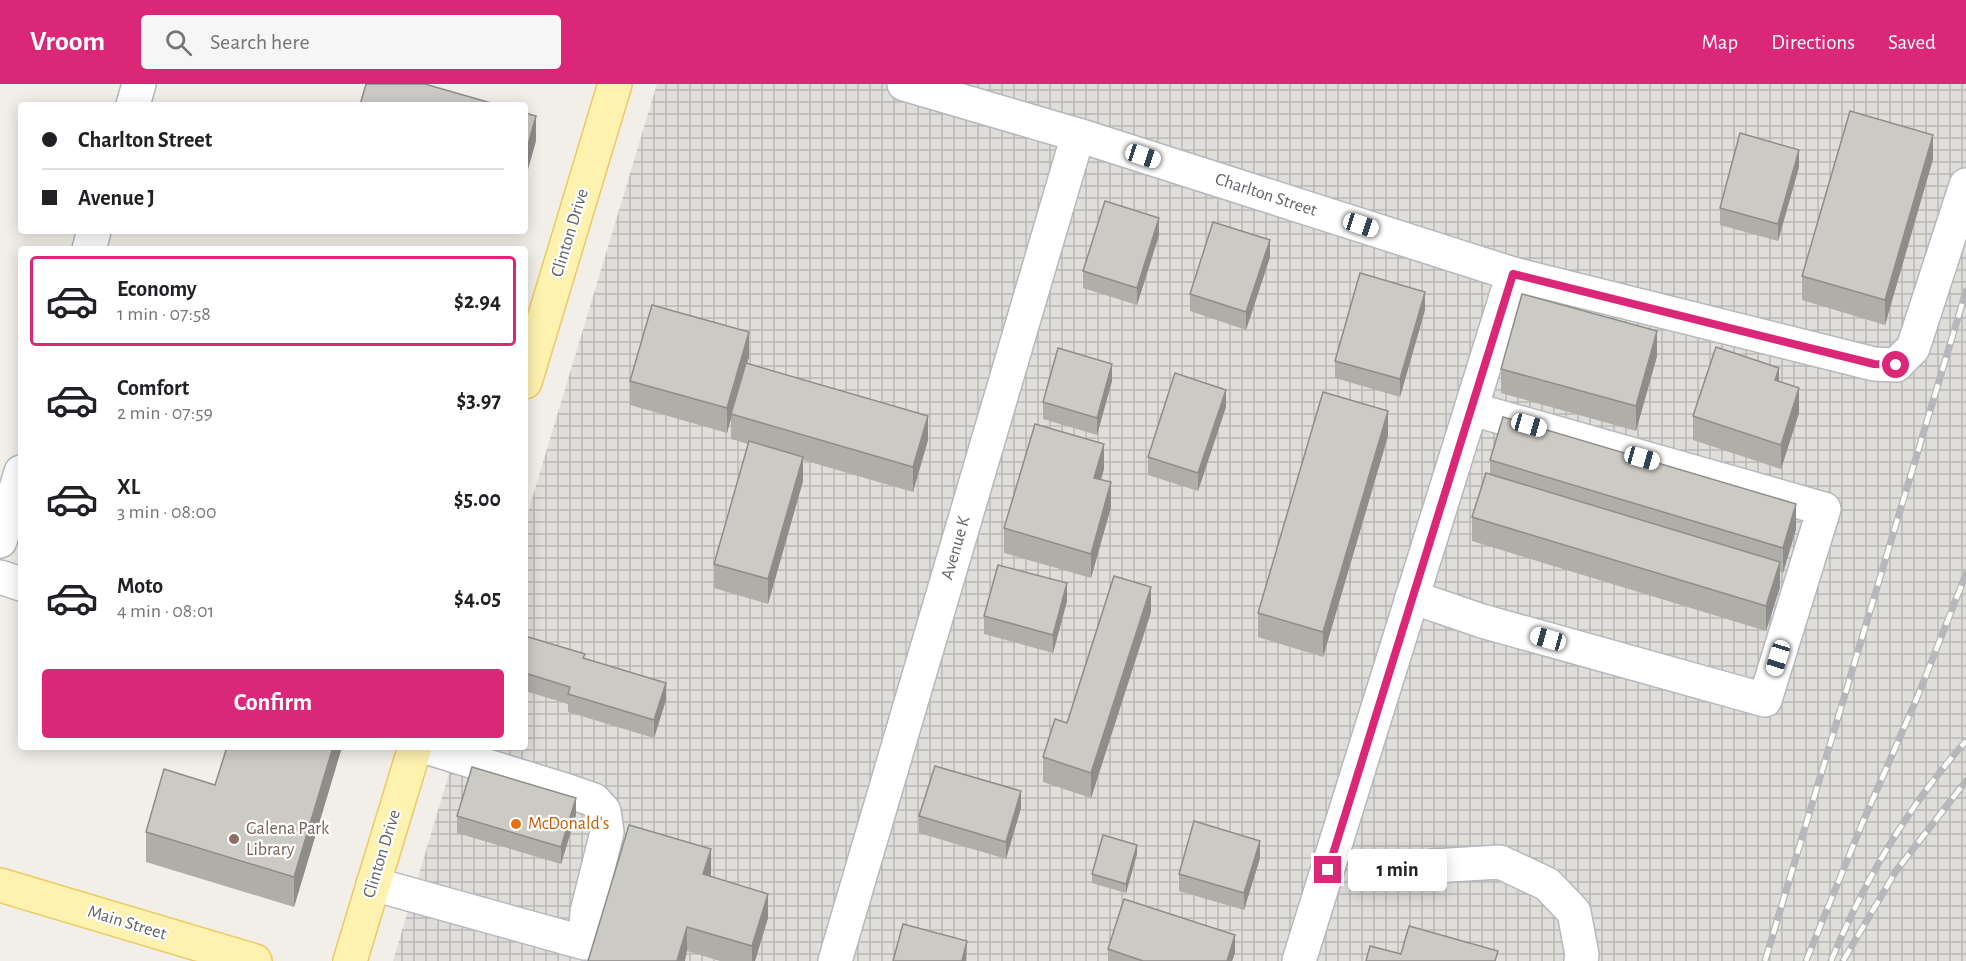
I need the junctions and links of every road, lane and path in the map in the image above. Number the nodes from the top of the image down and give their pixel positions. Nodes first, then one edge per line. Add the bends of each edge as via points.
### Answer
1 (139, 84) edge
2 (615, 84) edge
3 (904, 84) edge
4 (133, 102) edge
5 (1078, 135) junction
6 (1966, 185) edge
7 (1513, 274) junction
8 (528, 372) edge
9 (1472, 409) junction
10 (18, 481) edge
11 (0, 540) edge
12 (0, 577) edge
13 (18, 583) edge
14 (1412, 597) junction
15 (414, 750) edge
16 (436, 750) edge
17 (1433, 866) dead end
18 (373, 884) junction
19 (0, 885) edge
20 (582, 952) edge
21 (255, 961) edge
22 (350, 961) edge
23 (835, 961) edge
24 (1299, 961) edge
25 (1581, 961) edge

1 - 4 street
2 - 8 main road, Clinton Drive
3 - 5 street, Charlton Street
5 - 7 street, Charlton Street
5 - 23 street, Avenue K
6 - 7 street, Charlton Street via 1913,348 1896,365 1874,364
7 - 9 street
9 - 14 street
9 - 14 street via 1824,509 1765,700 1482,621
10 - 11 street
12 - 13 street
14 - 24 street
15 - 18 main road, Clinton Drive
16 - 20 street via 568,790 594,800 604,811 607,832 587,912
17 - 25 street via 1500,862 1547,884 1574,912
18 - 20 street
18 - 22 main road, Clinton Drive
19 - 21 main road, Main Street

